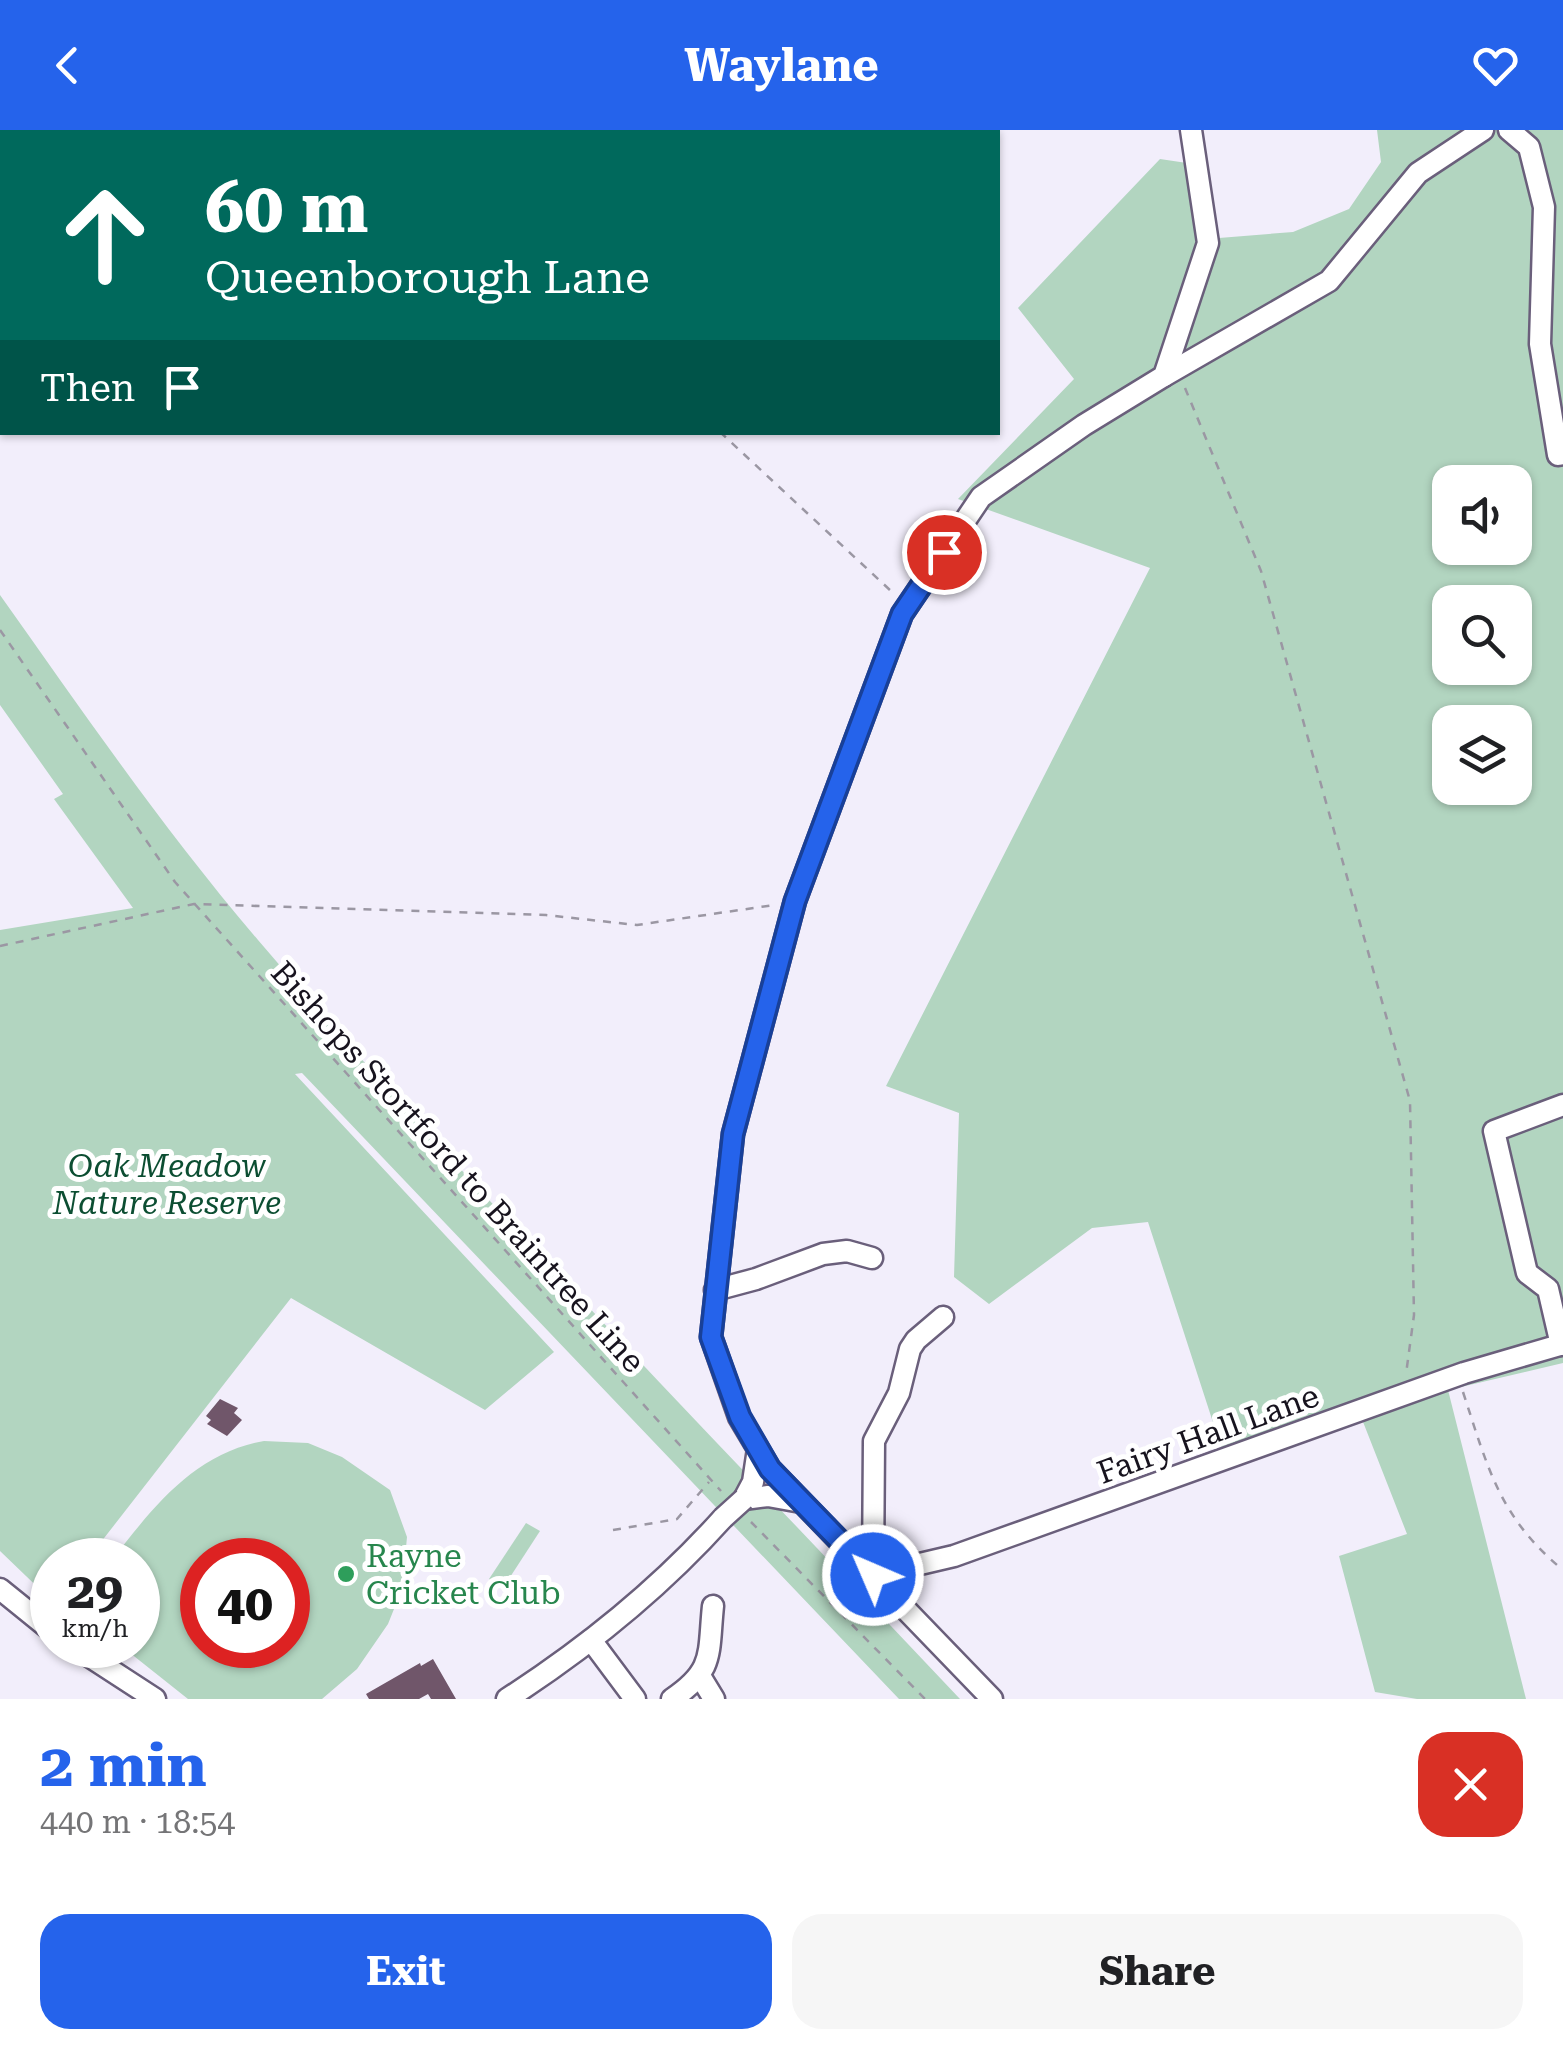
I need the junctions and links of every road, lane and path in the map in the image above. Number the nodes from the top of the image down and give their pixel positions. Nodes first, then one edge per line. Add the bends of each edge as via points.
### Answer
1 (1191, 130) edge
2 (1483, 130) edge
3 (1510, 130) edge
4 (1171, 372) junction
5 (723, 435) edge
6 (1563, 454) edge
7 (908, 606) junction
8 (0, 630) edge
9 (795, 901) junction
10 (194, 904) junction
11 (0, 946) edge
12 (1563, 1106) edge
13 (872, 1258) dead end
14 (715, 1290) junction
15 (943, 1317) dead end
16 (1562, 1344) edge
17 (1460, 1374) junction
18 (1404, 1394) junction
19 (758, 1449) junction
20 (710, 1481) junction
21 (801, 1502) junction
22 (734, 1507) junction
23 (613, 1530) dead end
24 (1563, 1570) edge
25 (873, 1575) junction
26 (0, 1589) edge
27 (889, 1591) junction
28 (713, 1606) dead end
29 (30, 1613) edge
30 (844, 1614) junction
31 (591, 1640) junction
32 (107, 1668) edge
33 (700, 1676) junction
34 (155, 1699) edge
35 (508, 1699) edge
36 (635, 1699) edge
37 (672, 1699) edge
38 (714, 1699) edge
39 (925, 1699) edge
40 (992, 1699) edge

1 - 4 street via 1208,243
2 - 4 street via 1418,173 1329,280
3 - 6 street via 1529,146 1544,208 1540,344 1558,455
4 - 7 street via 981,497
4 - 18 path via 1261,571 1410,1101 1414,1315
5 - 7 path
7 - 9 street
8 - 10 path, Bishops Stortford to Braintree Line
9 - 10 path via 637,925 546,915
9 - 14 street via 733,1134
10 - 11 path
10 - 20 path, Bishops Stortford to Braintree Line
12 - 16 street via 1494,1130 1527,1273 1548,1288
13 - 14 street via 823,1254
14 - 19 street via 711,1337
15 - 25 street via 910,1349 899,1394 874,1441
16 - 17 street, Fairy Hall Lane
17 - 18 street, Fairy Hall Lane
17 - 24 path via 1503,1502
18 - 25 street, Fairy Hall Lane via 1018,1535
19 - 21 street
19 - 22 street via 753,1482
20 - 22 path, Bishops Stortford to Braintree Line
20 - 23 path via 677,1518
21 - 22 street via 768,1496
21 - 25 street
22 - 30 path, Bishops Stortford to Braintree Line
22 - 31 street
25 - 27 street
26 - 29 street
27 - 30 path
27 - 40 street
28 - 33 street via 707,1666
30 - 39 path, Bishops Stortford to Braintree Line
31 - 35 street
31 - 36 street
32 - 34 street
33 - 37 street
33 - 38 street

